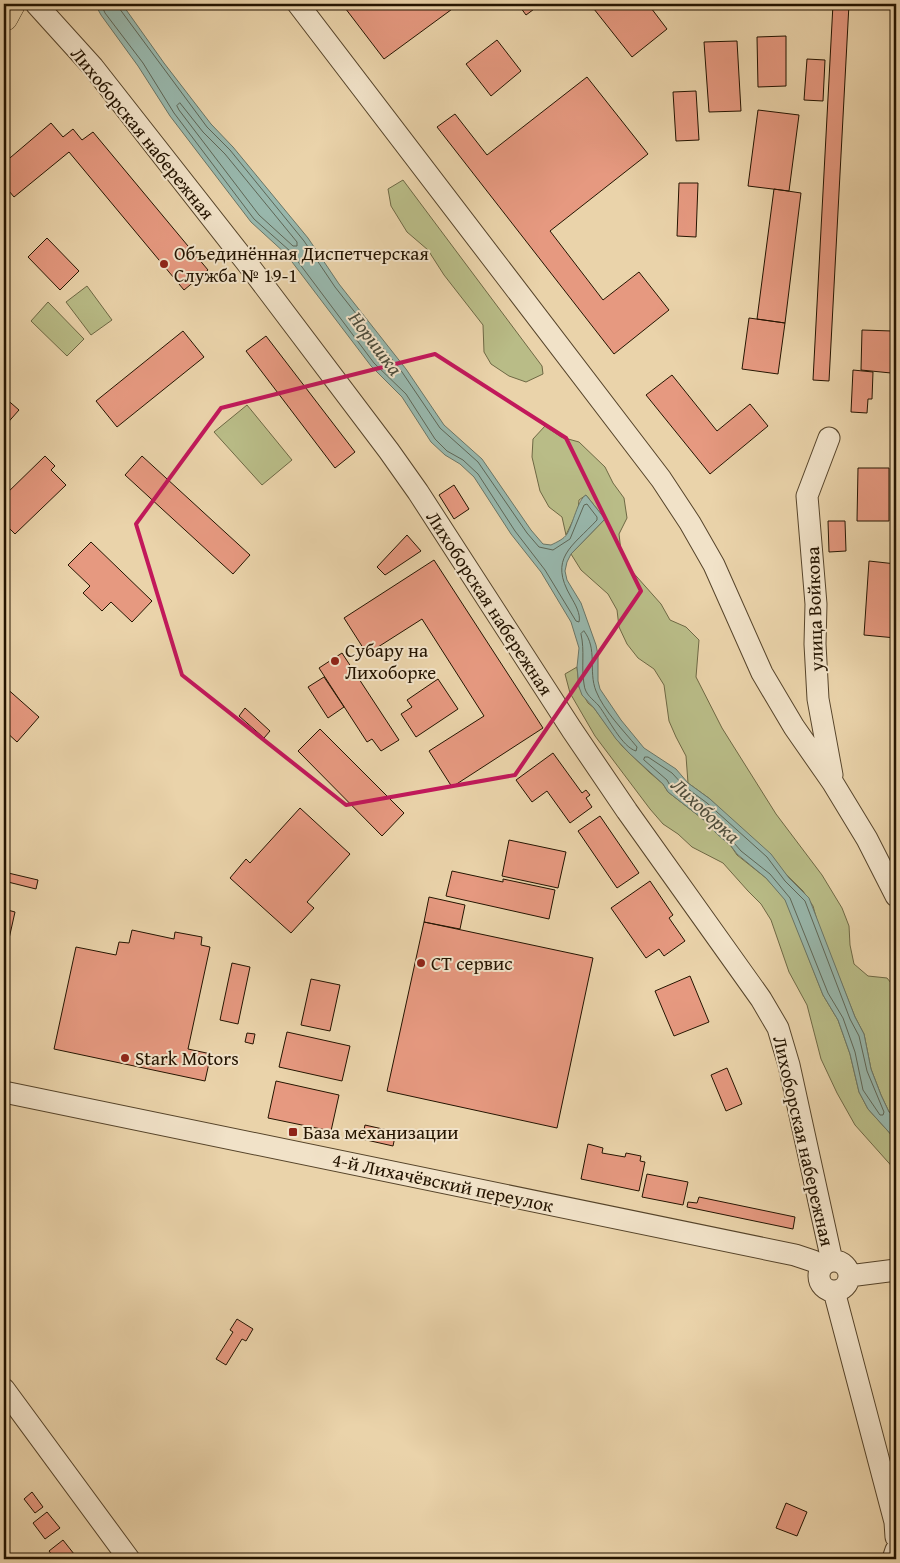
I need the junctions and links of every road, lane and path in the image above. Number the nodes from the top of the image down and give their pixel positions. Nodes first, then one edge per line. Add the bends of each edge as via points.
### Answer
1 (11, 4) edge
2 (36, 4) edge
3 (298, 4) edge
4 (4, 17) edge
5 (829, 438) dead end
6 (818, 700) junction
7 (794, 727) junction
8 (834, 783) junction
9 (896, 896) edge
10 (4, 1092) edge
11 (827, 1264) junction
12 (896, 1270) edge
13 (849, 1276) junction
14 (834, 1291) junction
15 (4, 1389) edge
16 (896, 1537) edge
17 (896, 1550) edge
18 (129, 1559) edge
19 (893, 1559) edge

1 - 4 main road
2 - 11 street, Лихоборская набережная via 93,68 250,267 389,451 627,811 762,998 778,1028 789,1065
3 - 7 street via 661,479 714,565 762,673
5 - 6 street, улица Войкова via 807,496 816,604
6 - 7 street
6 - 8 street, улица Войкова
7 - 8 street
8 - 9 street
10 - 11 street, 4-й Лихачёвский переулок
11 - 13 street, Лихоборская набережная via 842,1263
11 - 14 street, Лихоборская набережная via 819,1272 820,1283
12 - 13 street
13 - 14 street via 845,1286
14 - 16 street, Лихоборская набережная via 895,1522
15 - 18 street
17 - 19 street

